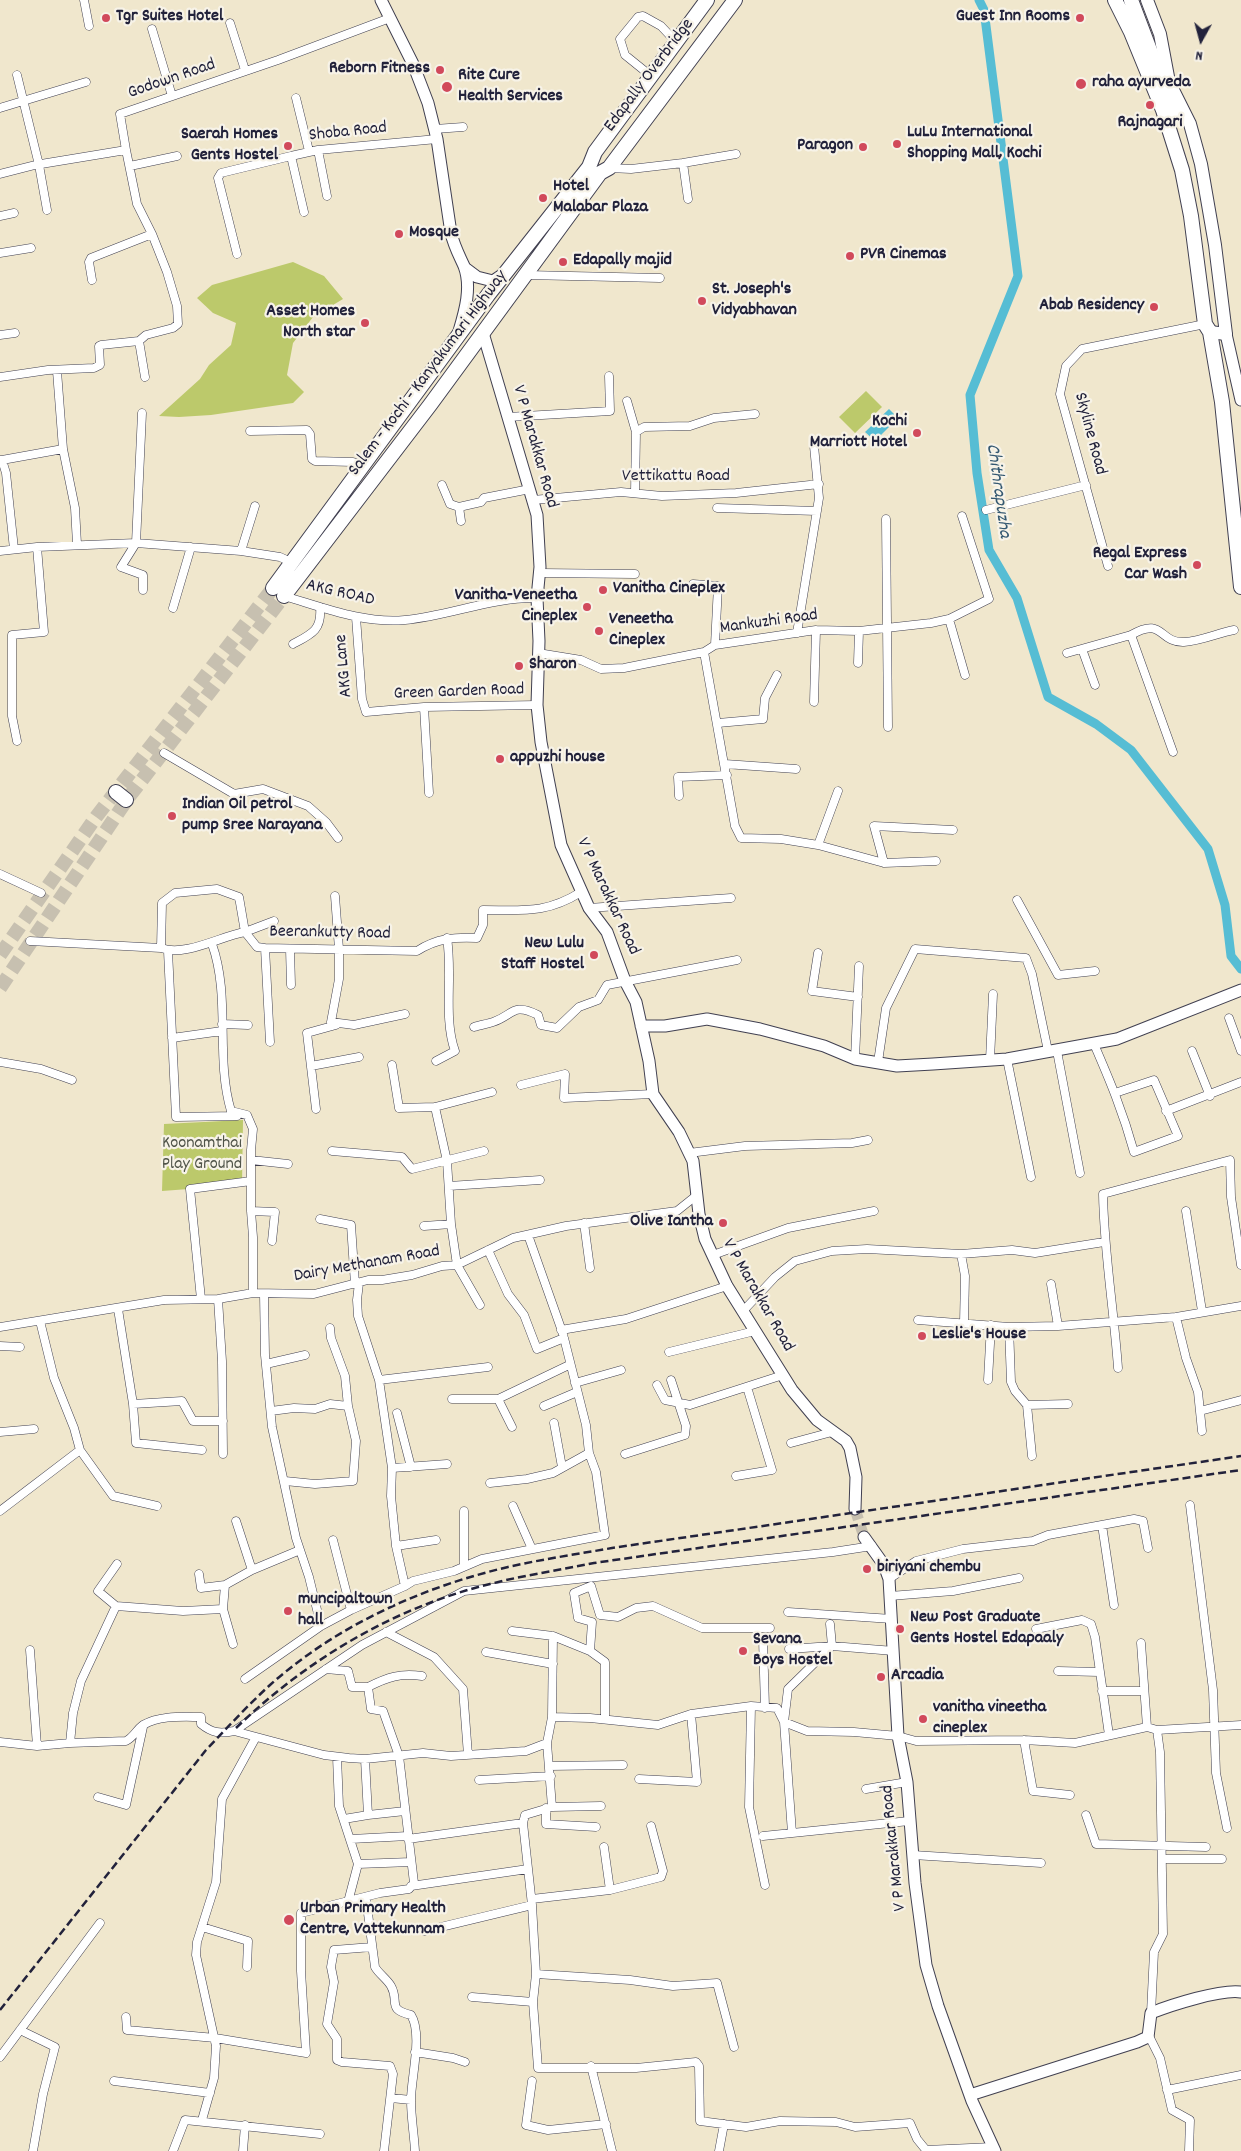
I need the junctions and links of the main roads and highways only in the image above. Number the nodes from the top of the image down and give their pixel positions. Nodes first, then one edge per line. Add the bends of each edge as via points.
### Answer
1 (708, 0) edge
2 (713, 0) edge
3 (728, 0) edge
4 (735, 0) edge
5 (1115, 0) edge
6 (1131, 0) edge
7 (1147, 0) edge
8 (1166, 83) junction
9 (600, 169) junction
10 (1207, 328) junction
11 (1241, 587) edge

1 - 9 highway via 595,152
2 - 9 main road, Edapally Overbridge
3 - 9 main road, Edapally Overbridge
4 - 9 highway
5 - 10 highway via 1132,32 1163,110 1182,170
6 - 8 highway
7 - 8 main road via 1160,34
8 - 10 highway via 1192,182 1213,324
8 - 10 main road via 1190,124 1201,164 1215,245 1226,334
9 - 9 highway, Salem - Kochi - Kanyakumari Highway via 504,274 291,562 279,592 483,333
10 - 11 highway via 1222,402

